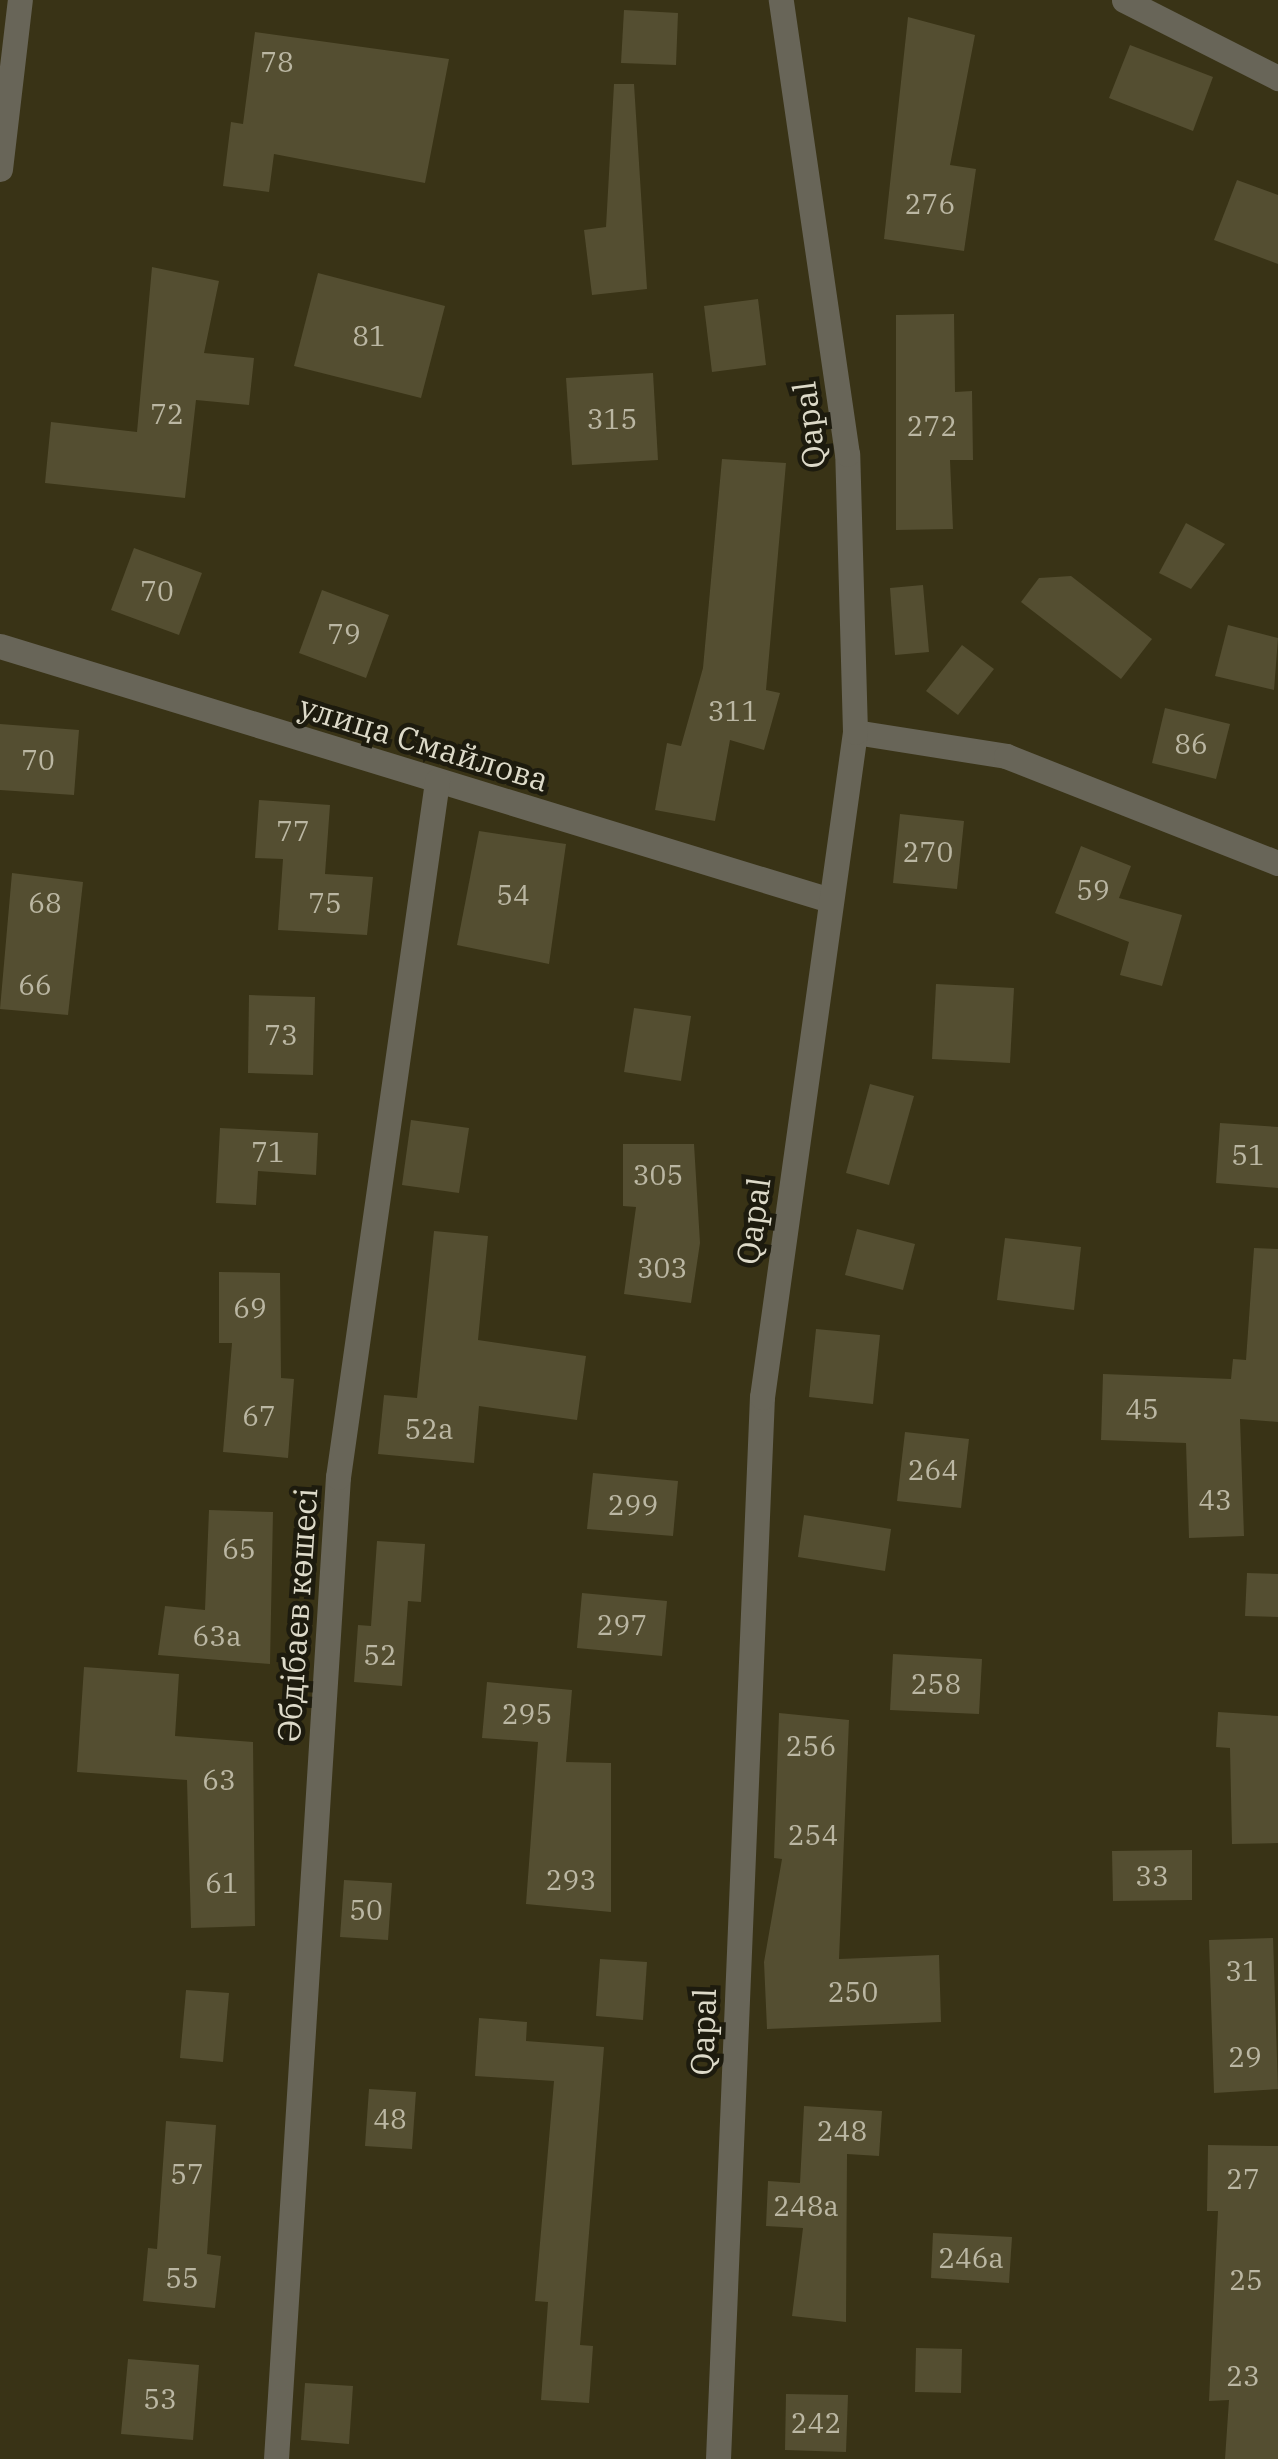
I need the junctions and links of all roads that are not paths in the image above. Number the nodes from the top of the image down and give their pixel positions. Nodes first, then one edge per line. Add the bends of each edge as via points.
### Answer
1 (20, 0) edge
2 (781, 0) edge
3 (1124, 0) edge
4 (1278, 78) edge
5 (0, 168) edge
6 (0, 646) edge
7 (855, 732) junction
8 (436, 781) junction
9 (1278, 864) edge
10 (830, 900) junction
11 (276, 2459) edge
12 (718, 2459) edge

1 - 5 street
2 - 7 street, Qapal via 848,454
3 - 4 street
6 - 8 street, улица Смайлова
7 - 9 street via 1006,756
7 - 10 street, Qapal
8 - 10 street, улица Смайлова
8 - 11 street, Әбдібаев көшесі via 338,1477
10 - 12 street, Qapal via 762,1397

